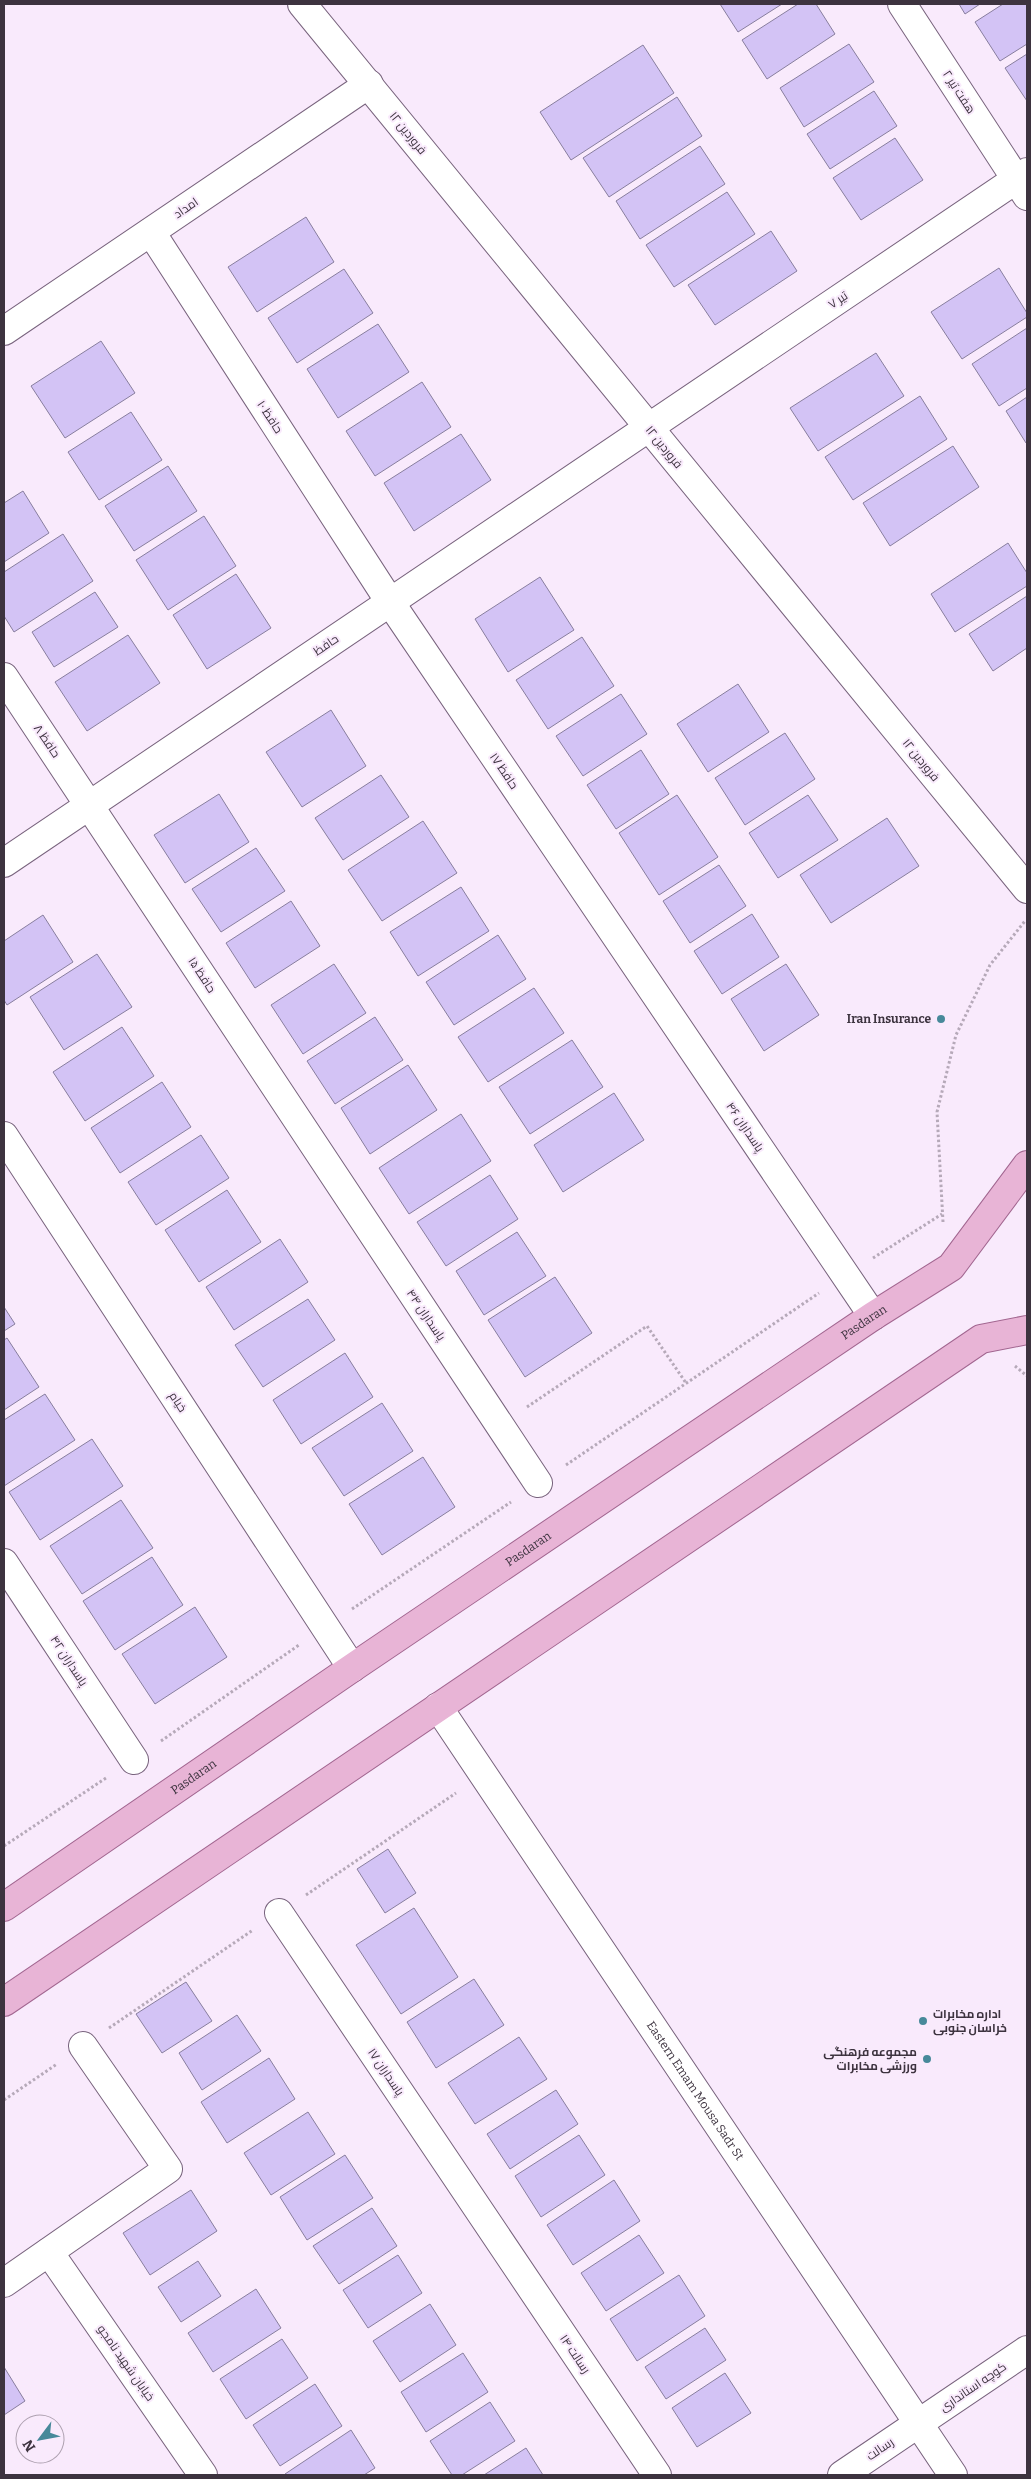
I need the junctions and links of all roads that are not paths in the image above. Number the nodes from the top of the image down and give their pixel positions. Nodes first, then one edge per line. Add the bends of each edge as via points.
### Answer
1 (302, 4) edge
2 (902, 4) edge
3 (368, 84) junction
4 (1024, 182) edge
5 (150, 232) junction
6 (4, 331) edge
7 (648, 427) junction
8 (390, 602) junction
9 (4, 677) edge
10 (89, 805) junction
11 (4, 863) edge
12 (1027, 889) edge
13 (618, 939) joint
14 (4, 1136) edge
15 (314, 1146) joint
16 (1027, 1165) edge
17 (873, 1316) junction
18 (1027, 1330) edge
19 (538, 1483) road end
20 (4, 1562) edge
21 (352, 1668) junction
22 (438, 1707) junction
23 (134, 1760) road end
24 (4, 1907) edge
25 (279, 1912) road end
26 (4, 2002) edge
27 (83, 2046) road end
28 (494, 2232) joint
29 (49, 2252) junction
30 (4, 2283) edge
31 (1027, 2350) edge
32 (918, 2424) junction
33 (203, 2475) edge
34 (657, 2475) edge
35 (842, 2475) edge
36 (953, 2475) edge

1 - 3 street, ۱۲ فروردین
2 - 4 street, هفت تیر ۲
3 - 5 street, امداد
3 - 7 street, ۱۲ فروردین
4 - 7 street, ۷ تیر
5 - 6 street, امداد
5 - 8 street, حافظ ۱۰
7 - 8 street, حافظ
7 - 12 street, ۱۲ فروردین
8 - 10 street, حافظ
8 - 13 street, حافظ ۱۷
9 - 10 street, حافظ ۸
10 - 11 street, حافظ
10 - 15 street, حافظ ۱۵
13 - 17 street, پاسداران ۴۶
14 - 21 street, خیام
15 - 19 street, پاسداران ۴۴
16 - 17 main road, Pasdaran via 952,1267
17 - 21 main road, Pasdaran
18 - 22 main road via 981,1338
20 - 23 street, پاسداران ۴۲
21 - 24 main road, Pasdaran
22 - 26 main road
22 - 32 street, Eastern Emam Mousa Sadr St
25 - 28 street, پاسداران ۱۷
27 - 29 street via 168,2169
28 - 34 street, رسالت ۱۴
29 - 30 street
29 - 33 street, خیابان شهید نامجو
31 - 32 street, کوچه استانداری
32 - 35 street, رسالت
32 - 36 street, Eastern Emam Mousa Sadr St

